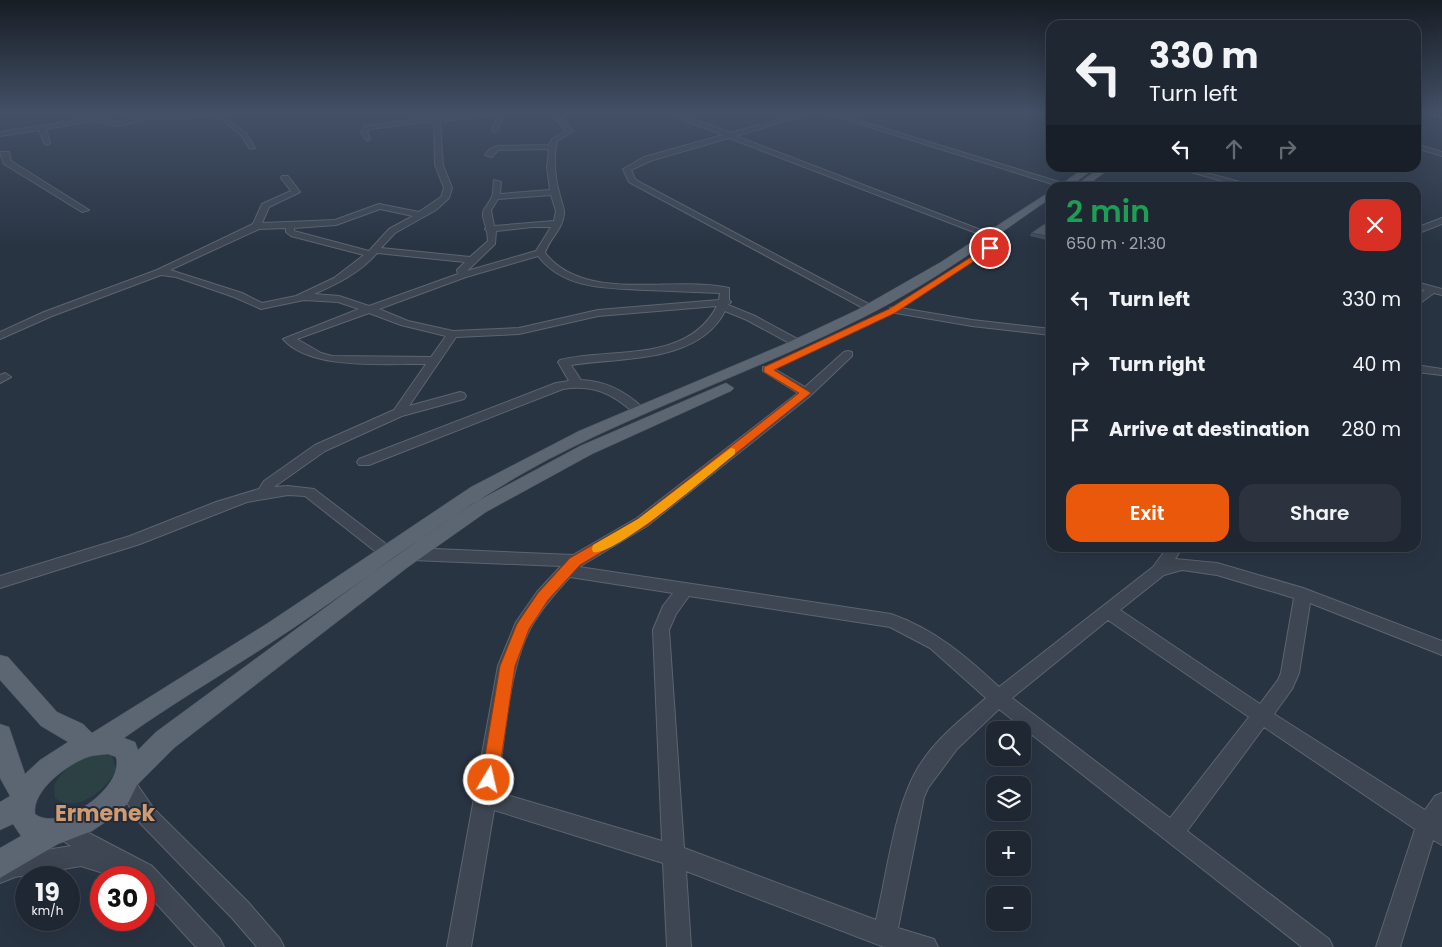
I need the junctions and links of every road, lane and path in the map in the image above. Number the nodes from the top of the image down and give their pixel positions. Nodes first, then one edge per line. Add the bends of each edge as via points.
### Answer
1 (6, 157) edge
2 (438, 157) edge
3 (552, 157) edge
4 (653, 157) edge
5 (782, 157) edge
6 (965, 157) edge
7 (1084, 172) edge
8 (1100, 172) edge
9 (1196, 172) edge
10 (285, 178) dead end
11 (496, 182) dead end
12 (1069, 182) edge
13 (1086, 182) edge
14 (1235, 182) edge
15 (1046, 183) edge
16 (555, 192) junction
17 (496, 197) junction
18 (1046, 197) edge
19 (1046, 209) edge
20 (85, 210) dead end
21 (421, 215) junction
22 (1442, 221) edge
23 (556, 224) junction
24 (257, 226) junction
25 (290, 226) junction
26 (489, 229) junction
27 (1421, 230) edge
28 (990, 235) junction
29 (372, 252) junction
30 (540, 253) junction
31 (472, 260) junction
32 (160, 272) junction
33 (463, 275) junction
34 (1421, 286) edge
35 (1437, 291) edge
36 (299, 298) junction
37 (1421, 300) edge
38 (724, 304) junction
39 (871, 308) junction
40 (369, 309) junction
41 (894, 310) junction
42 (1046, 331) edge
43 (453, 334) junction
44 (0, 336) edge
45 (797, 343) junction
46 (848, 354) dead end
47 (435, 361) junction
48 (1421, 369) edge
49 (767, 370) junction
50 (1442, 372) edge
51 (576, 382) junction
52 (806, 393) junction
53 (460, 396) dead end
54 (639, 411) junction
55 (398, 413) junction
56 (364, 462) dead end
57 (265, 491) junction
58 (385, 551) junction
59 (1172, 552) edge
60 (412, 554) junction
61 (571, 566) junction
62 (1158, 571) junction
63 (0, 582) edge
64 (686, 588) junction
65 (1303, 594) junction
66 (1107, 610) junction
67 (1442, 648) edge
68 (0, 664) edge
69 (998, 698) junction
70 (1261, 715) junction
71 (0, 735) edge
72 (93, 745) junction
73 (127, 780) junction
74 (486, 798) junction
75 (24, 800) junction
76 (1442, 804) edge
77 (0, 817) edge
78 (1434, 829) edge
79 (59, 830) junction
80 (1172, 833) junction
81 (673, 855) junction
82 (0, 864) edge
83 (116, 866) edge
84 (129, 866) edge
85 (0, 872) edge
86 (155, 886) edge
87 (893, 940) edge
88 (212, 947) edge
89 (272, 947) edge
90 (459, 947) edge
91 (679, 947) edge
92 (926, 947) edge
93 (1321, 947) edge
94 (1388, 947) edge

1 - 20 street via 7,162
2 - 21 street via 448,191 442,201
3 - 16 street
4 - 39 street via 627,169 640,186
5 - 28 street
6 - 15 street
7 - 12 main road
8 - 13 main road
9 - 14 street
10 - 24 street via 296,192 265,206
11 - 17 street
16 - 17 street
16 - 23 street via 561,215
17 - 26 street via 486,211
18 - 28 main road
19 - 41 main road
21 - 25 street via 379,206 336,222
21 - 29 street via 392,231
22 - 27 street
23 - 26 street
23 - 30 street
24 - 25 street
24 - 32 street
25 - 29 street via 290,232 294,234
26 - 31 street via 492,242
28 - 39 main road
29 - 31 street
29 - 36 street via 344,276
30 - 33 street
30 - 38 street via 546,263 580,282 725,290
31 - 33 street via 462,270
32 - 36 street via 177,274 261,306
32 - 44 street via 48,314
33 - 40 street
34 - 35 street
35 - 37 street
36 - 40 street via 339,299
38 - 43 street via 598,313 519,331
38 - 45 street
38 - 51 street via 714,321 677,345 634,356 564,362
39 - 45 main road
40 - 43 street via 405,323
40 - 47 street via 288,339 317,355 342,360
41 - 42 street via 972,324
41 - 49 main road
43 - 47 street
45 - 54 main road
46 - 52 street
47 - 55 street
48 - 50 street
49 - 52 street
49 - 60 main road via 586,450 479,508
51 - 54 street via 611,389
51 - 56 street
52 - 61 street via 642,522
53 - 55 street
54 - 58 main road via 505,475 443,511
55 - 57 street via 320,448 269,484
57 - 58 street via 309,492
57 - 63 street via 136,540
58 - 72 main road via 303,610
59 - 62 street
60 - 61 street
60 - 73 main road via 165,740
61 - 64 street
61 - 74 street via 543,596 522,628 507,666
62 - 65 street via 1169,566 1199,565
62 - 66 street
64 - 69 street via 903,625 934,640
64 - 81 street via 669,610 661,630
65 - 67 street
65 - 70 street via 1290,673 1283,688
66 - 69 street
66 - 70 street
68 - 72 main road via 49,719
69 - 80 street
69 - 87 street via 935,759 921,779 914,796
70 - 78 street
70 - 80 street
71 - 75 main road via 10,772
72 - 73 main road via 108,743 126,750 131,766
72 - 75 main road via 66,755 51,765 38,777
73 - 79 main road via 111,802 97,814
73 - 89 street via 147,816
74 - 81 street
74 - 90 street
75 - 77 main road
75 - 79 main road via 22,814 26,824 35,830
76 - 78 street
78 - 94 street
79 - 82 main road
79 - 84 street
80 - 93 street
81 - 87 street
81 - 91 street
83 - 85 street via 81,856 15,866
86 - 88 street
87 - 92 street

